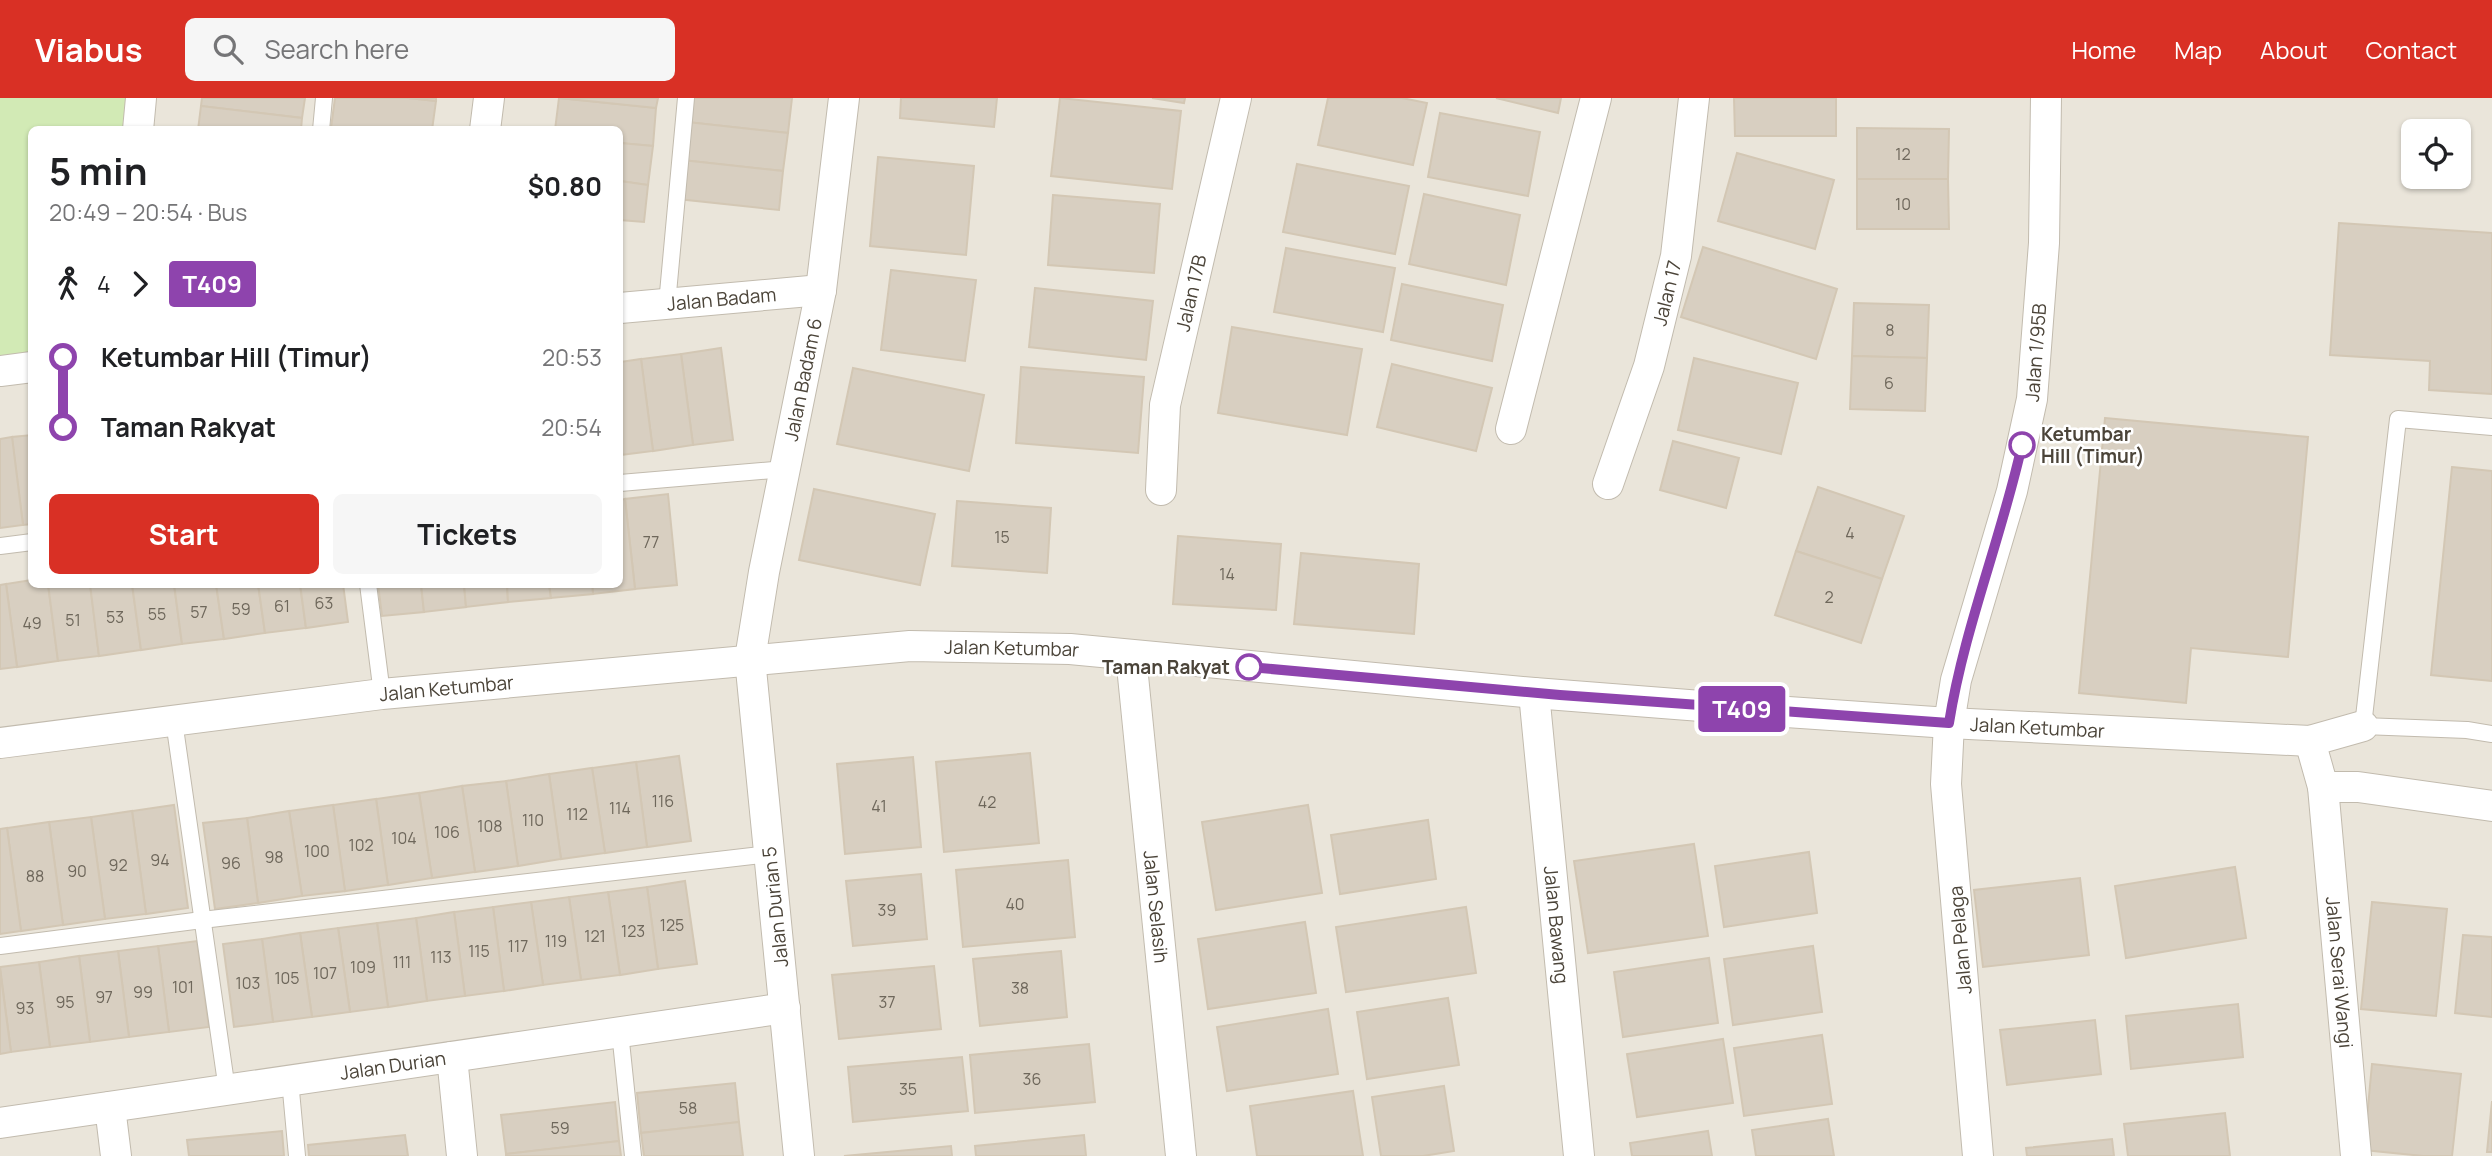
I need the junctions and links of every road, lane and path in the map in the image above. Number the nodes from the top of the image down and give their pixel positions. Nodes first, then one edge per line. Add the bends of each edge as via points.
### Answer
1 (141, 98) edge
2 (324, 98) edge
3 (489, 98) edge
4 (686, 98) edge
5 (844, 98) edge
6 (1236, 98) edge
7 (1596, 98) edge
8 (1694, 98) edge
9 (2046, 98) edge
10 (138, 126) edge
11 (321, 126) edge
12 (486, 126) edge
13 (821, 290) junction
14 (667, 303) junction
15 (623, 308) edge
16 (28, 368) edge
17 (0, 371) edge
18 (2492, 427) edge
19 (1511, 429) dead end
20 (785, 469) junction
21 (623, 483) edge
22 (1608, 484) dead end
23 (1161, 490) dead end
24 (28, 542) edge
25 (0, 546) edge
26 (369, 588) edge
27 (1131, 656) junction
28 (750, 659) junction
29 (1534, 693) junction
30 (382, 694) junction
31 (174, 721) junction
32 (1949, 723) junction
33 (2363, 726) junction
34 (2492, 734) edge
35 (2310, 741) junction
36 (0, 743) edge
37 (2323, 787) junction
38 (2492, 806) edge
39 (769, 854) junction
40 (202, 920) junction
41 (0, 946) edge
42 (785, 1008) junction
43 (620, 1032) junction
44 (452, 1057) junction
45 (290, 1080) junction
46 (227, 1090) junction
47 (110, 1107) junction
48 (0, 1124) edge
49 (116, 1156) edge
50 (297, 1156) edge
51 (462, 1156) edge
52 (633, 1156) edge
53 (799, 1156) edge
54 (1181, 1156) edge
55 (1579, 1156) edge
56 (1978, 1156) edge
57 (2356, 1156) edge

1 - 10 street
2 - 11 lane
3 - 12 street
4 - 14 lane
5 - 13 street, Jalan Badam 6
6 - 23 street, Jalan 17B via 1165,405
7 - 19 street
8 - 22 street, Jalan 17 via 1676,256 1649,366
9 - 32 street, Jalan 1/95B via 2044,243 2032,399 2012,491 1956,680
13 - 14 street, Jalan Badam
13 - 20 street, Jalan Badam 6
14 - 15 street, Jalan Badam
16 - 17 street
18 - 33 lane via 2398,419
20 - 21 lane
20 - 28 street, Jalan Badam 6
24 - 25 lane
26 - 30 lane
27 - 28 street, Jalan Ketumbar via 1070,649 910,646
27 - 29 street, Jalan Ketumbar
27 - 54 street, Jalan Selasih
28 - 30 street, Jalan Ketumbar
28 - 39 street, Jalan Durian 5
29 - 32 street, Jalan Ketumbar
29 - 55 street, Jalan Bawang
30 - 31 street, Jalan Ketumbar
31 - 36 street, Jalan Ketumbar
31 - 40 lane
32 - 35 street, Jalan Ketumbar
32 - 56 street, Jalan Pelaga via 1946,784
33 - 34 lane
33 - 35 street, Jalan Ketumbar
35 - 37 street
37 - 38 street via 2358,787
37 - 57 street, Jalan Serai Wangi
39 - 40 lane
39 - 42 street, Jalan Durian 5
40 - 41 lane
40 - 46 lane
42 - 43 street, Jalan Durian
42 - 53 street, Jalan Durian 5
43 - 44 street, Jalan Durian
43 - 52 lane
44 - 45 street, Jalan Durian
44 - 51 street
45 - 46 street, Jalan Durian
45 - 50 lane
46 - 47 street, Jalan Durian
47 - 48 street, Jalan Durian
47 - 49 street

